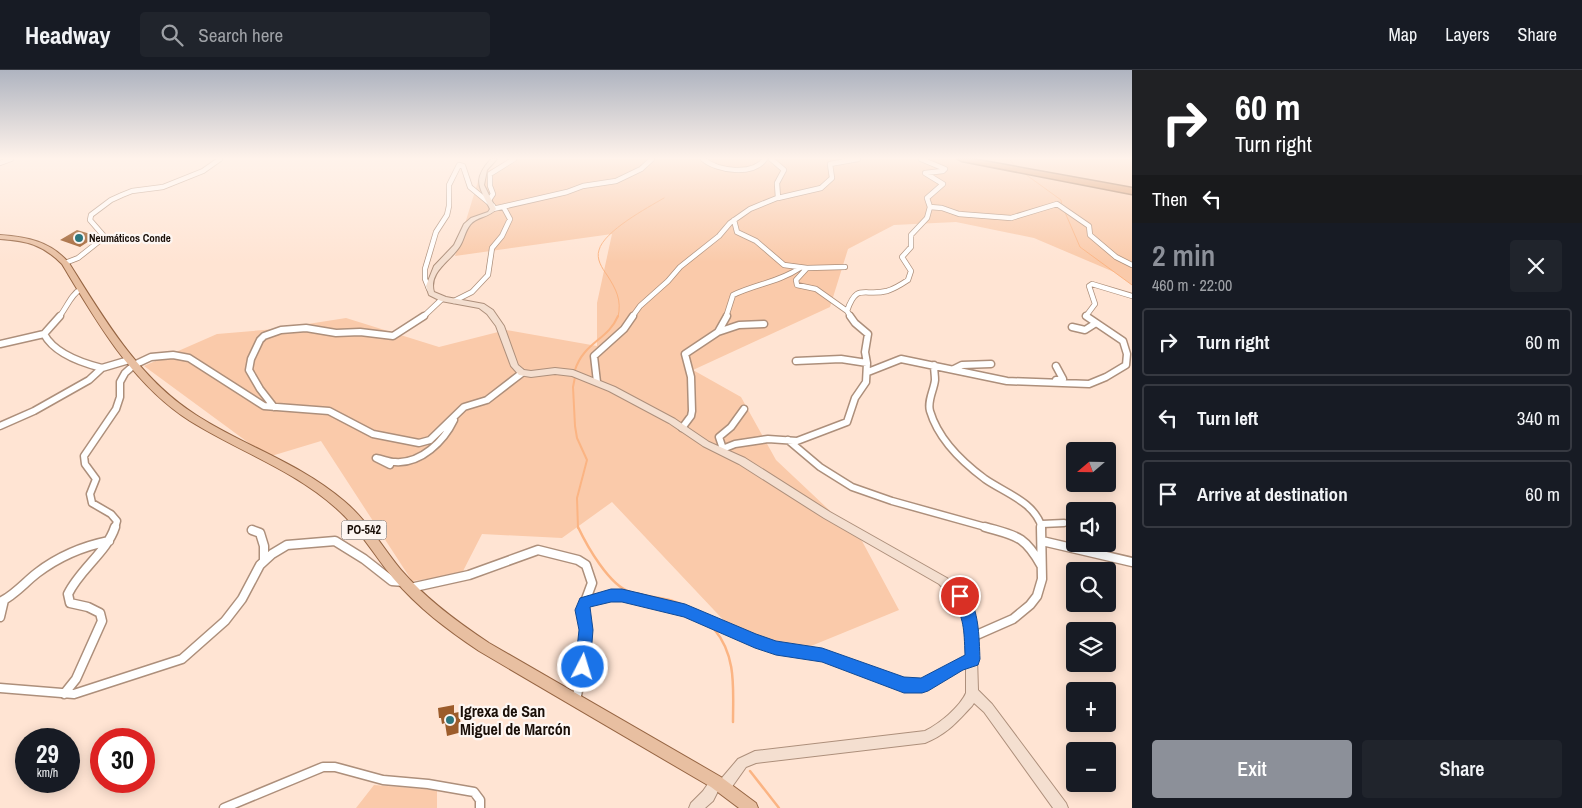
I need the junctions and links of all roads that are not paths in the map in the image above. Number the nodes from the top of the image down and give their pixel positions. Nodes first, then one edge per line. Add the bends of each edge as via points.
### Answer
1 (126, 193) edge
2 (449, 193) edge
3 (478, 193) edge
4 (484, 193) edge
5 (493, 193) edge
6 (561, 193) edge
7 (778, 193) edge
8 (795, 193) edge
9 (931, 193) edge
10 (777, 198) junction
11 (492, 205) junction
12 (930, 207) junction
13 (504, 208) junction
14 (734, 220) junction
15 (0, 237) edge
16 (65, 263) junction
17 (1132, 265) edge
18 (846, 267) dead end
19 (803, 268) junction
20 (81, 289) junction
21 (429, 289) junction
22 (1132, 296) edge
23 (442, 299) junction
24 (454, 301) junction
25 (847, 311) junction
26 (1096, 323) junction
27 (764, 324) dead end
28 (1072, 327) dead end
29 (718, 332) junction
30 (44, 334) junction
31 (0, 344) edge
32 (131, 362) junction
33 (796, 362) dead end
34 (868, 363) junction
35 (991, 364) dead end
36 (934, 365) junction
37 (1056, 366) dead end
38 (102, 368) junction
39 (954, 369) junction
40 (868, 372) junction
41 (522, 373) junction
42 (597, 382) junction
43 (1022, 382) junction
44 (274, 407) junction
45 (744, 409) dead end
46 (454, 417) junction
47 (0, 426) edge
48 (682, 428) junction
49 (788, 440) junction
50 (721, 450) junction
51 (390, 465) dead end
52 (1064, 523) dead end
53 (1042, 524) junction
54 (252, 530) dead end
55 (109, 541) junction
56 (1042, 541) junction
57 (264, 561) junction
58 (1132, 562) edge
59 (1042, 566) junction
60 (407, 585) junction
61 (2, 601) edge
62 (585, 602) junction
63 (0, 617) edge
64 (972, 637) junction
65 (972, 659) junction
66 (0, 688) edge
67 (972, 693) junction
68 (64, 694) junction
69 (576, 700) junction
70 (720, 784) junction
71 (224, 808) edge
72 (480, 808) edge
73 (696, 808) edge
74 (752, 808) edge
75 (1061, 808) edge

1 - 16 street via 91,215 90,220 103,234 102,239 78,258
2 - 21 street via 448,214 437,230 427,260 424,277
3 - 11 street
4 - 11 street
5 - 11 street
6 - 13 street
7 - 10 street
8 - 10 street
9 - 12 street via 927,201
10 - 14 street via 750,209
11 - 13 street
11 - 21 street via 490,213 466,225 457,246 437,266
12 - 17 street via 959,214 1011,218 1054,204 1060,205 1089,226 1090,235 1112,254
12 - 25 street via 927,218 912,235 910,247 902,256 911,274 908,280 888,291 857,293 852,296
13 - 24 street via 510,219 492,248 488,275 472,292
14 - 19 street via 741,235 762,246 784,265
14 - 42 street via 640,306 624,329 594,356
15 - 16 main road, PO-542 via 42,243
16 - 20 main road, PO-542
18 - 19 street
19 - 25 street via 796,280 797,285 816,289
19 - 29 street via 785,278 749,287 734,295 730,312
20 - 30 street
20 - 32 main road, PO-542
21 - 23 street
22 - 26 street via 1090,284 1095,304 1086,316
23 - 24 street
23 - 44 street via 422,318 393,336 306,328 273,331 264,336 251,359 249,370
24 - 41 street via 481,306 494,316 515,366
25 - 34 street via 868,333 865,352
26 - 28 street via 1085,330
26 - 43 street via 1123,341 1126,365 1088,384
27 - 29 street via 739,325
29 - 48 street via 685,354 691,377 692,411
30 - 31 street
30 - 38 street via 48,342 79,362
32 - 38 street
32 - 44 street via 173,355 189,358 264,406
32 - 55 street via 122,378 112,416 84,456 85,464 96,479 90,494 92,503 113,514 118,521
32 - 60 main road, PO-542 via 173,404 238,444 319,487 359,523
33 - 34 street via 841,359
34 - 40 street
35 - 39 street via 962,365
36 - 39 street
36 - 40 street via 901,358
36 - 53 street via 930,411 951,450 985,479 1026,504
37 - 43 street via 1062,380
38 - 47 street via 89,380 34,412
39 - 43 street
40 - 49 street via 846,423 805,439
41 - 42 street via 564,371
41 - 46 street via 487,400 464,407
42 - 48 street
44 - 46 street via 329,411 373,434 419,443 430,440
45 - 50 street via 732,427 719,437
46 - 51 street via 443,439 415,458 398,462 376,458
48 - 50 street
49 - 50 street via 768,439 735,444
49 - 59 street via 820,467 852,487 1018,537 1031,547
50 - 64 street via 943,581 965,605
52 - 53 street
53 - 56 street
54 - 57 street via 263,538
55 - 61 street via 52,563
55 - 68 street via 77,576 68,594 70,603 100,613 102,621 76,679
56 - 58 street via 1110,554
56 - 59 street
57 - 60 street via 287,546 335,541 392,581
57 - 68 street via 229,616 190,654 173,663
59 - 64 street via 1041,588 1027,607 996,629
60 - 62 street via 470,575 522,554 544,551 578,560 586,566 592,583
60 - 69 main road, PO-542 via 433,612 460,632
61 - 63 street
62 - 65 street via 611,595 638,598 685,611 755,641 784,650 822,655 904,685 922,685
62 - 69 street via 582,610 586,630 583,667
64 - 65 street
65 - 67 street
66 - 68 street
67 - 70 street via 968,702 936,732 908,739 755,757 742,763
67 - 75 street via 988,708
69 - 70 main road, PO-542
70 - 73 street
70 - 74 main road, PO-542
71 - 72 street via 323,767 335,767 383,780 474,792 480,800

